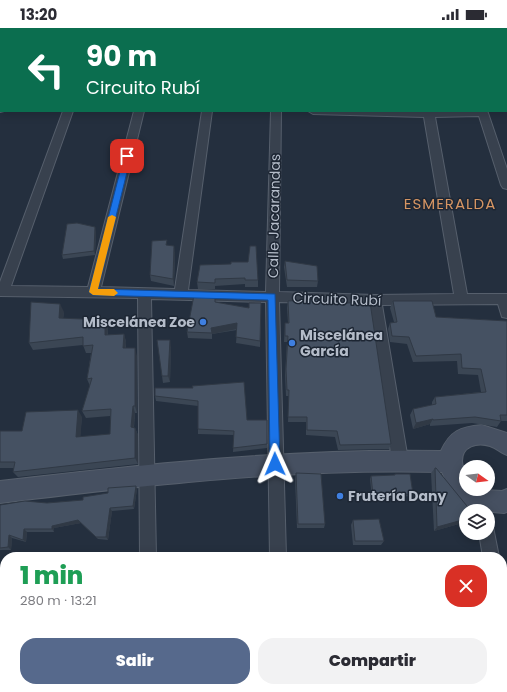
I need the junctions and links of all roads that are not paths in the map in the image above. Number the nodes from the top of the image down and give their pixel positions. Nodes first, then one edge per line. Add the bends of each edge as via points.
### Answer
1 (68, 112) edge
2 (139, 112) edge
3 (207, 112) edge
4 (276, 112) edge
5 (354, 112) edge
6 (483, 112) edge
7 (429, 114) junction
8 (507, 185) edge
9 (2, 291) edge
10 (93, 292) junction
11 (144, 294) junction
12 (181, 295) junction
13 (272, 297) junction
14 (460, 299) junction
15 (375, 300) junction
16 (505, 300) edge
17 (507, 313) edge
18 (507, 445) edge
19 (400, 460) junction
20 (449, 462) junction
21 (275, 464) junction
22 (146, 475) junction
23 (0, 492) edge
24 (479, 504) edge
25 (495, 505) edge
26 (506, 505) edge
27 (488, 540) edge
28 (148, 552) edge
29 (278, 552) edge
30 (490, 552) edge

1 - 9 street
2 - 10 street
3 - 12 street
4 - 13 street, Calle Jacarandas
5 - 7 street
6 - 7 street
6 - 8 street
7 - 14 street
9 - 10 street, Circuito Rubí
10 - 11 street, Circuito Rubí
11 - 12 street, Circuito Rubí
11 - 22 street
12 - 13 street, Circuito Rubí
13 - 15 street, Circuito Rubí
13 - 21 street, Calle Jacarandas
14 - 15 street, Circuito Rubí
14 - 16 street, Circuito Rubí
15 - 19 street
16 - 17 street
18 - 20 street via 489,436 474,435 461,439 452,449
19 - 20 street
19 - 21 street
20 - 24 street via 453,477
21 - 22 street
21 - 29 street, Calle Jacarandas
22 - 23 street
22 - 28 street
25 - 26 street
27 - 30 street

